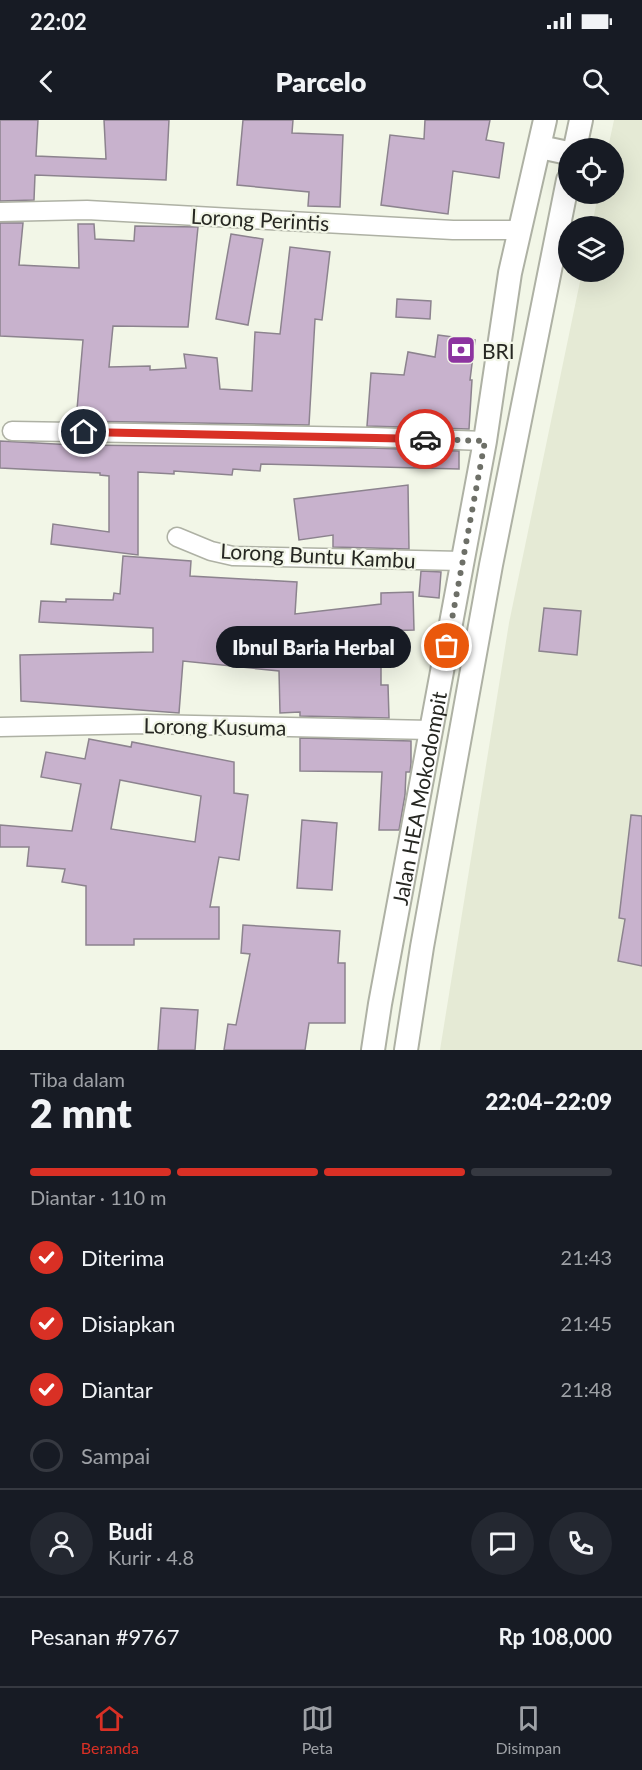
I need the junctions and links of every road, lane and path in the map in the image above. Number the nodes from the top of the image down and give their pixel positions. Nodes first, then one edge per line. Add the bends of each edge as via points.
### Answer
1 (545, 120) edge
2 (581, 120) edge
3 (577, 138) edge
4 (540, 147) junction
5 (558, 151) edge
6 (563, 204) edge
7 (0, 212) edge
8 (520, 230) junction
9 (12, 431) dead end
10 (485, 441) junction
11 (177, 537) dead end
12 (462, 561) junction
13 (0, 727) edge
14 (431, 730) junction
15 (406, 865) junction
16 (437, 869) junction
17 (373, 1050) edge
18 (406, 1050) edge

1 - 4 street, Jalan HEA Mokodompit
2 - 3 street
4 - 5 street
4 - 8 street, Jalan HEA Mokodompit
6 - 16 street, Jalan HEA Mokodompit via 491,565
7 - 8 street, Lorong Perintis via 87,210 453,230
8 - 10 street, Jalan HEA Mokodompit
9 - 10 street
10 - 12 street, Jalan HEA Mokodompit
11 - 12 street, Lorong Buntu Kambu via 232,556
12 - 14 street, Jalan HEA Mokodompit
13 - 14 street, Lorong Kusuma via 146,724
14 - 15 street, Jalan HEA Mokodompit
15 - 16 street
15 - 17 street, Jalan HEA Mokodompit
16 - 18 street, Jalan HEA Mokodompit

